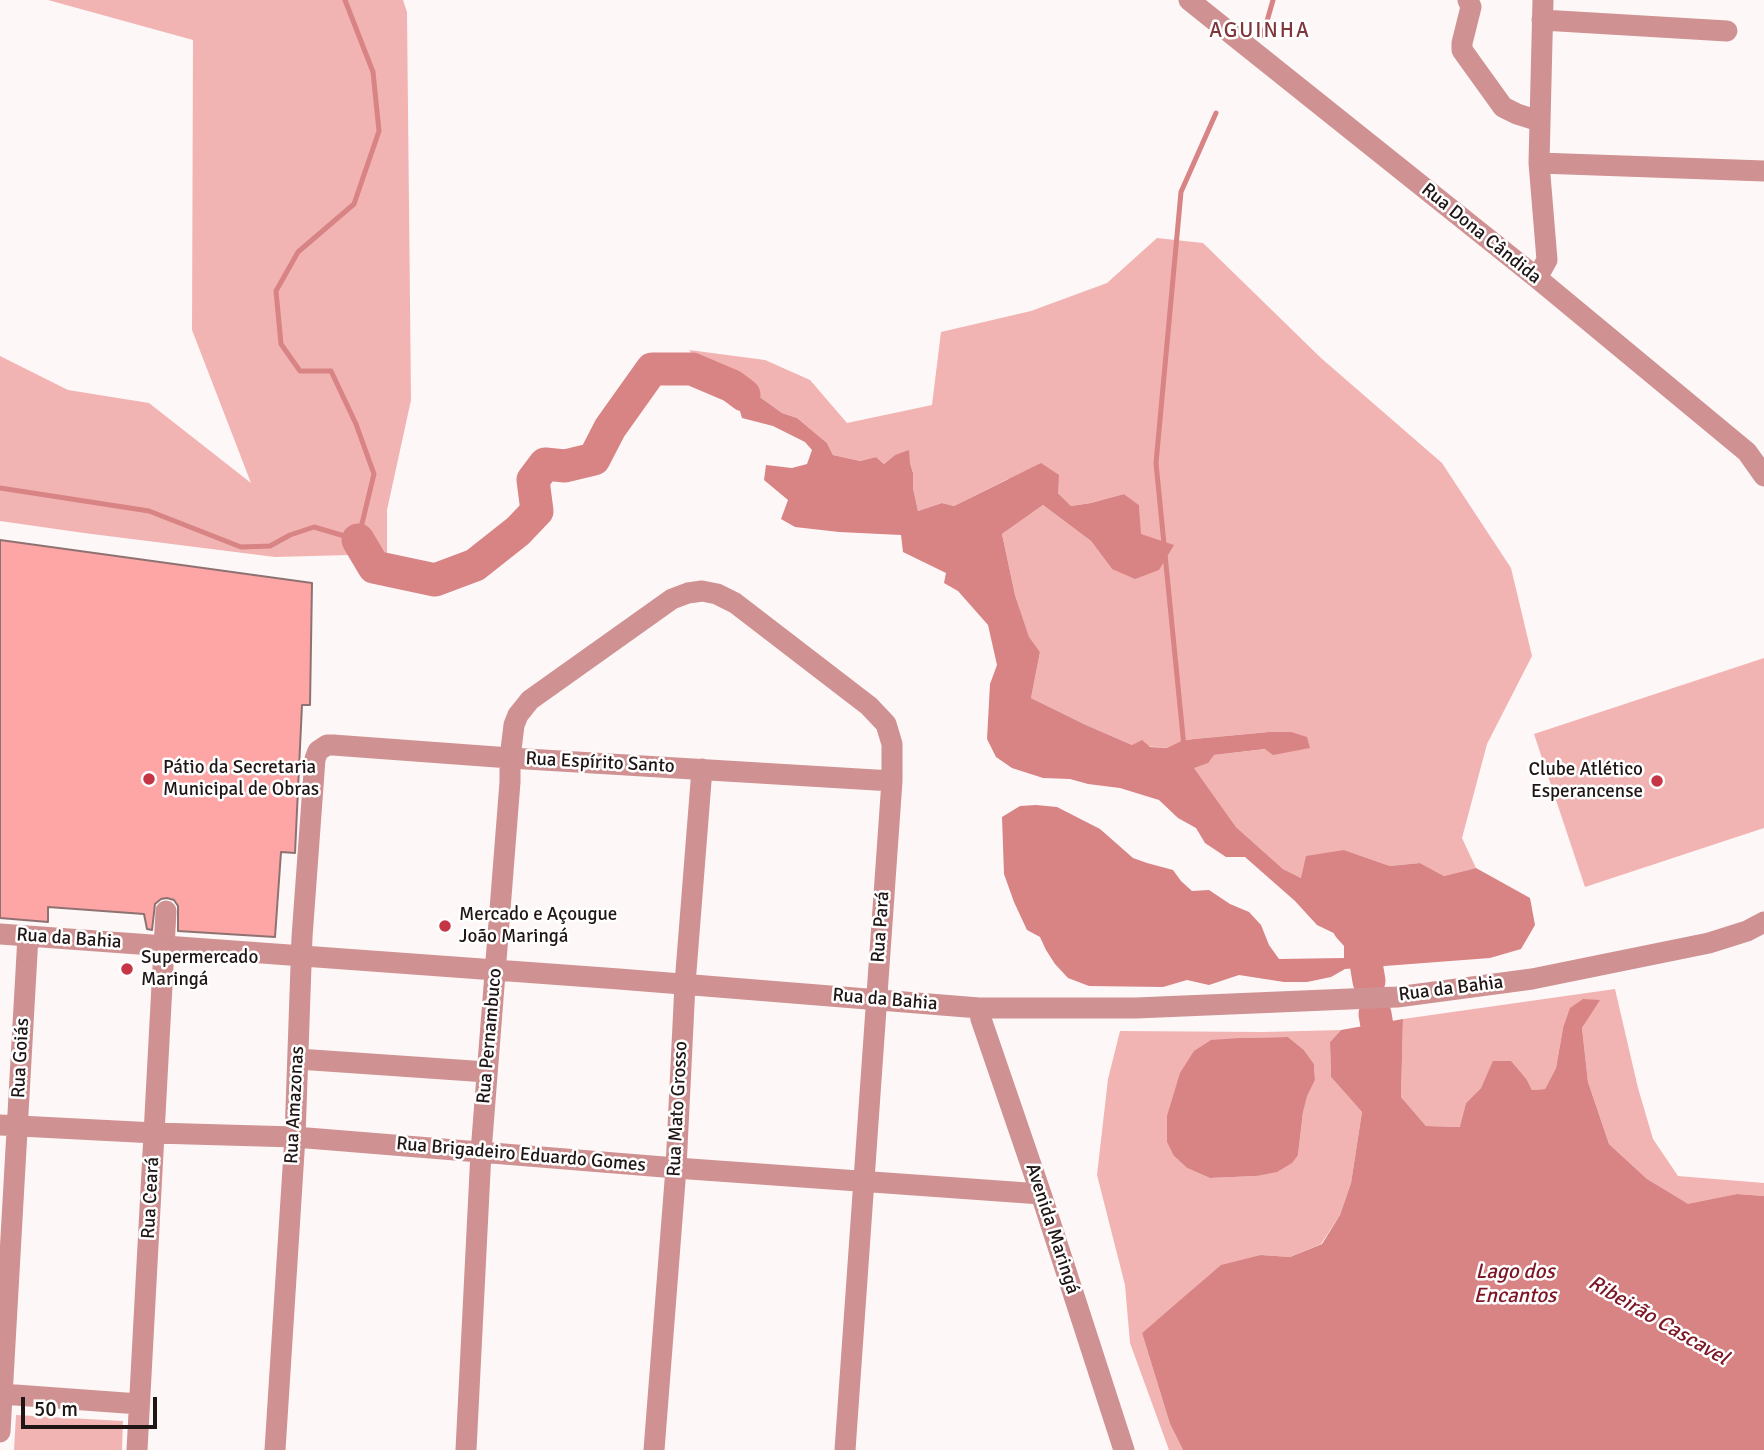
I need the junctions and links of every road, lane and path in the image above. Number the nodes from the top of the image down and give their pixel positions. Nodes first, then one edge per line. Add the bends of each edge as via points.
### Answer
1 (1189, 0) edge
2 (1468, 0) edge
3 (1543, 10) edge
4 (1727, 31) dead end
5 (1539, 121) junction
6 (1539, 163) junction
7 (1764, 171) edge
8 (1537, 278) junction
9 (1764, 476) edge
10 (735, 603) joint
11 (510, 758) junction
12 (315, 759) joint
13 (702, 769) junction
14 (892, 781) junction
15 (166, 911) dead end
16 (1764, 922) edge
17 (0, 934) edge
18 (28, 936) junction
19 (165, 946) junction
20 (300, 955) junction
21 (495, 970) junction
22 (685, 984) junction
23 (875, 999) junction
24 (979, 1008) junction
25 (298, 1059) junction
26 (487, 1072) junction
27 (9, 1125) edge
28 (155, 1133) junction
29 (295, 1137) junction
30 (481, 1152) junction
31 (676, 1168) junction
32 (865, 1181) junction
33 (1041, 1194) junction
34 (2, 1394) junction
35 (139, 1404) junction
36 (0, 1432) edge
37 (136, 1450) edge
38 (275, 1450) edge
39 (466, 1450) edge
40 (654, 1450) edge
41 (845, 1450) edge
42 (1124, 1450) edge

1 - 8 street, Rua Dona Cândida
2 - 5 street via 1471,7 1462,50 1503,107
3 - 4 street
3 - 5 street
5 - 6 street
6 - 7 street
6 - 8 street via 1547,260
8 - 9 street, Rua Dona Cândida via 1747,452
10 - 11 street, Rua Pernambuco via 702,592 672,599 530,700 514,724
10 - 14 street, Rua Pará via 879,716 892,744
11 - 12 street, Rua Espírito Santo via 333,745 318,751
11 - 13 street, Rua Espírito Santo
11 - 21 street, Rua Pernambuco
12 - 20 street, Rua Amazonas
13 - 14 street, Rua Espírito Santo
13 - 22 street, Rua Mato Grosso
14 - 23 street, Rua Pará
15 - 19 street, Rua Ceará
16 - 24 street, Rua da Bahia via 1709,943 1573,971 1397,997 1136,1008
17 - 18 street, Rua da Bahia
18 - 19 street, Rua da Bahia
18 - 27 street, Rua Goiás
19 - 20 street, Rua da Bahia
19 - 28 street, Rua Ceará
20 - 21 street, Rua da Bahia
20 - 25 street, Rua Amazonas
21 - 22 street, Rua da Bahia
21 - 26 street, Rua Pernambuco
22 - 23 street, Rua da Bahia
22 - 31 street, Rua Mato Grosso
23 - 24 street, Rua da Bahia
23 - 32 street, Rua Pará
24 - 33 street, Avenida Maringá
25 - 26 street
25 - 29 street, Rua Amazonas
26 - 30 street, Rua Pernambuco
27 - 28 street, Rua Brigadeiro Eduardo Gomes
27 - 34 street, Rua Goiás
28 - 29 street, Rua Brigadeiro Eduardo Gomes
28 - 35 street, Rua Ceará
29 - 30 street, Rua Brigadeiro Eduardo Gomes
29 - 38 street, Rua Amazonas
30 - 31 street, Rua Brigadeiro Eduardo Gomes
30 - 39 street, Rua Pernambuco
31 - 32 street, Rua Brigadeiro Eduardo Gomes
31 - 40 street, Rua Mato Grosso
32 - 33 street, Rua Brigadeiro Eduardo Gomes
32 - 41 street, Rua Pará
33 - 42 street, Avenida Maringá
34 - 35 street
34 - 36 street, Rua Goiás
35 - 37 street, Rua Ceará

